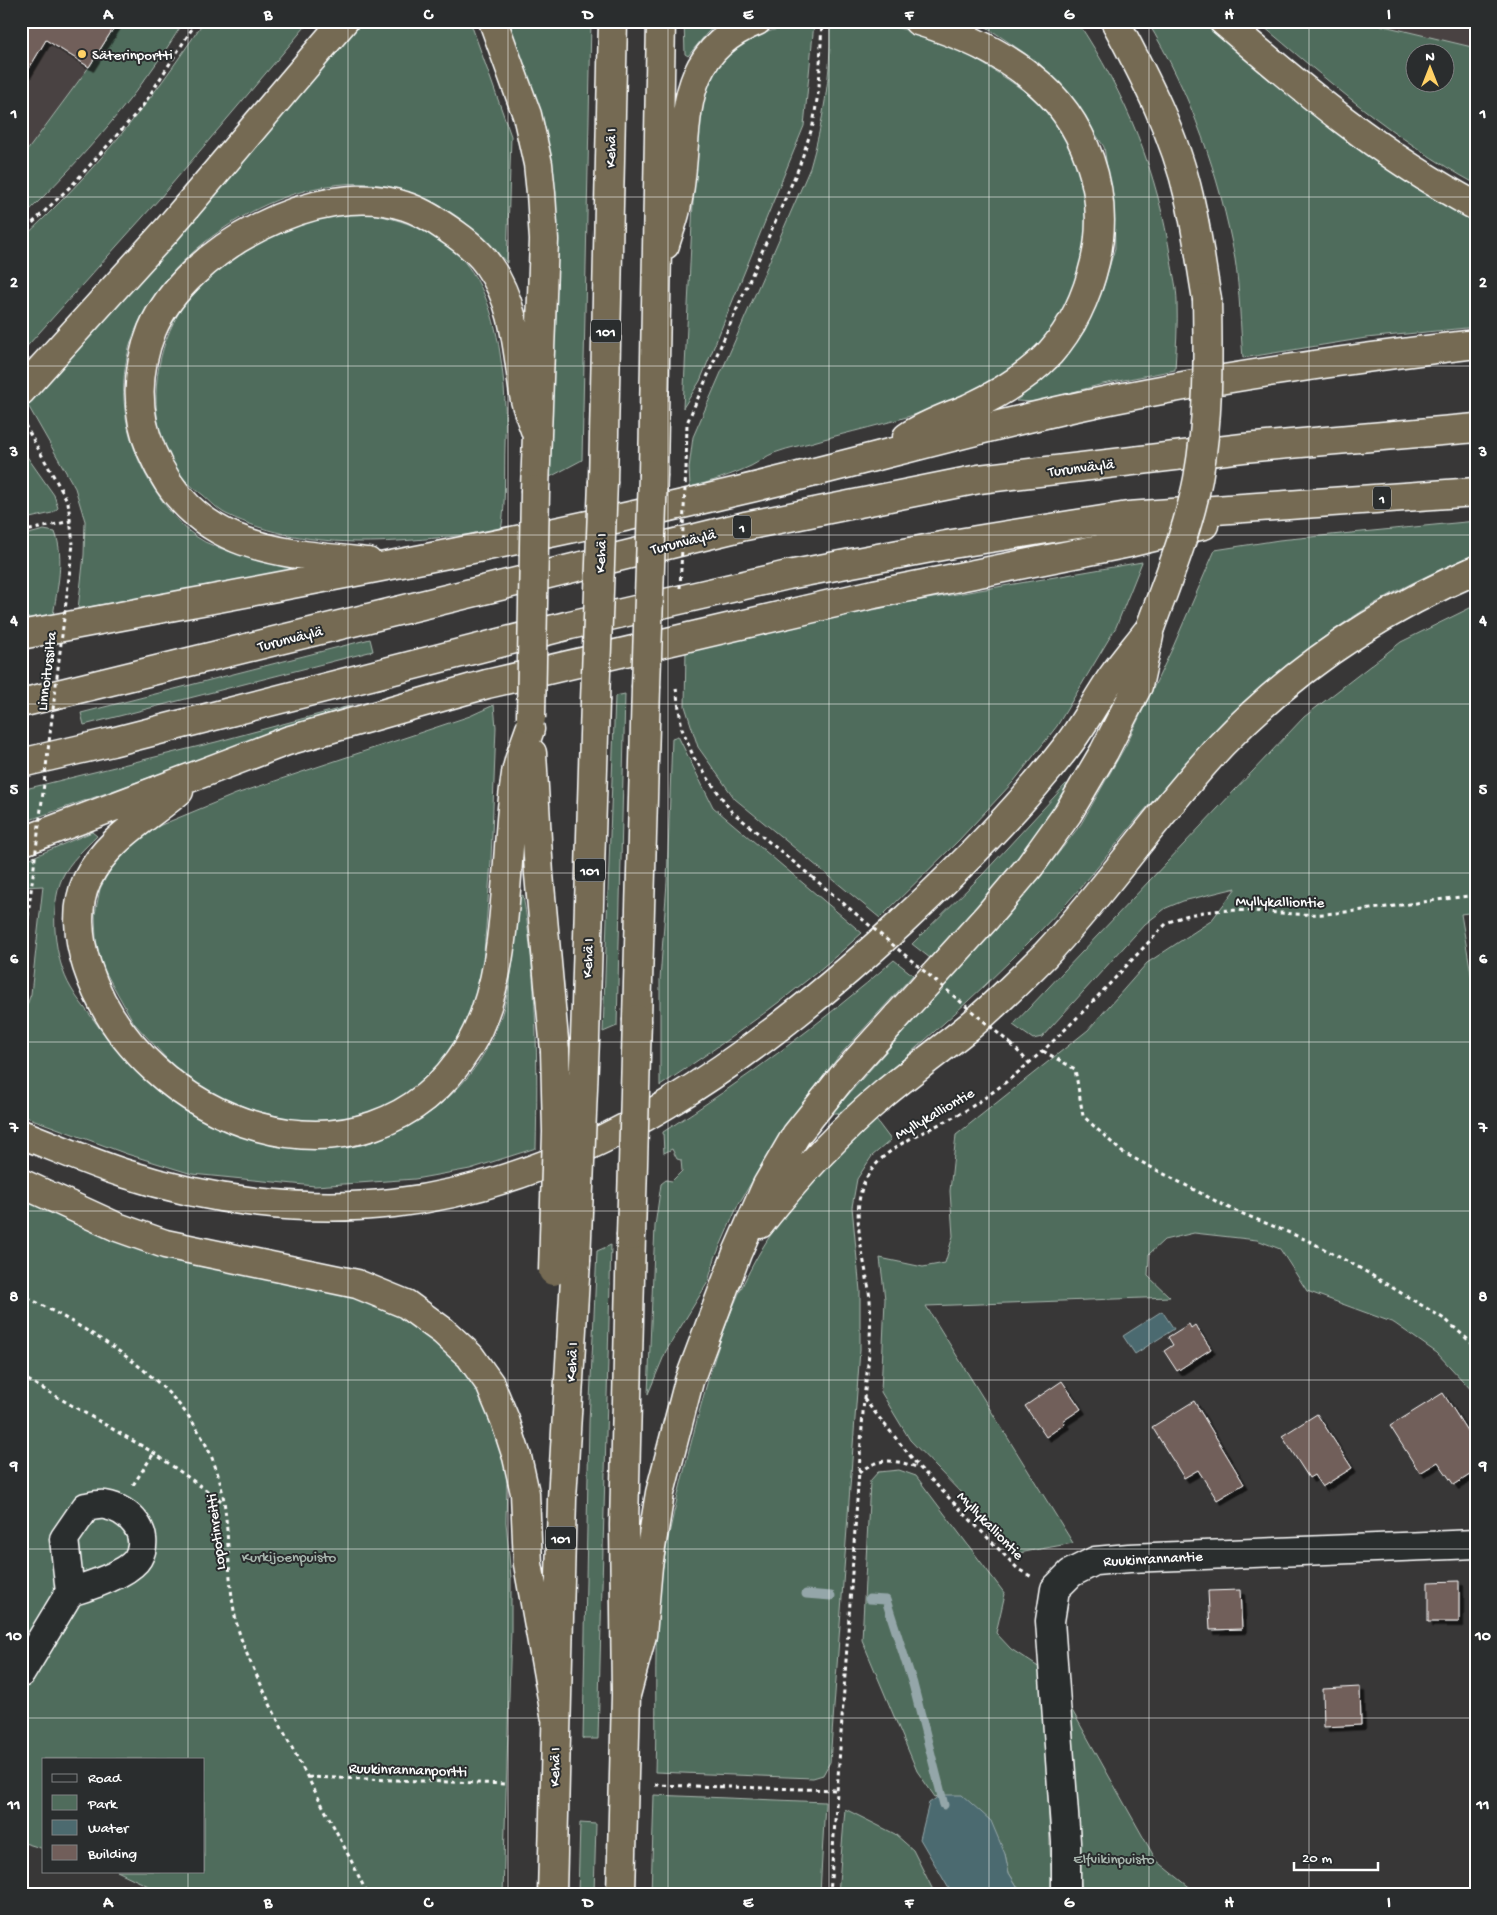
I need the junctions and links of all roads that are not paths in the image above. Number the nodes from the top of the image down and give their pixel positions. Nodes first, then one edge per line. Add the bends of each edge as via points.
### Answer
1 (338, 21) edge
2 (344, 21) edge
3 (493, 21) edge
4 (613, 21) edge
5 (661, 21) edge
6 (757, 21) edge
7 (918, 21) edge
8 (1223, 21) edge
9 (1115, 26) edge
10 (310, 61) junction
11 (1476, 206) edge
12 (655, 275) junction
13 (1476, 344) edge
14 (21, 391) edge
15 (1476, 428) edge
16 (537, 436) junction
17 (878, 455) junction
18 (1476, 492) edge
19 (1289, 506) junction
20 (402, 565) junction
21 (1476, 570) edge
22 (1150, 628) junction
23 (21, 635) edge
24 (21, 703) edge
25 (530, 724) junction
26 (21, 763) edge
27 (200, 774) junction
28 (21, 842) edge
29 (21, 1134) edge
30 (21, 1183) edge
31 (737, 1253) junction
32 (564, 1266) junction
33 (1476, 1544) edge
34 (70, 1592) junction
35 (21, 1673) edge
36 (626, 1695) junction
37 (555, 1715) junction
38 (552, 1894) edge
39 (621, 1894) edge
40 (1066, 1894) edge

1 - 10 highway
2 - 10 highway
3 - 16 highway via 527,115 540,183 544,240
4 - 32 highway, Kehä I / 101, bridge via 603,480 585,1039
5 - 12 highway
6 - 12 highway via 728,37 712,52 698,73 689,100 678,204
7 - 17 highway via 988,49 1031,76 1061,107 1079,136 1094,172 1100,208 1098,246 1090,284 1074,320 1050,352 1015,383 919,429
8 - 11 highway via 1349,124 1399,160
9 - 22 highway, bridge via 1146,81 1174,146 1189,196 1207,299 1206,419 1198,479 1174,563
10 - 14 highway via 167,230
12 - 36 highway, bridge via 653,474 624,1525
13 - 17 highway via 1349,358 1239,375 1071,408
15 - 24 highway, Turunväylä / 1 via 1243,448 979,479 745,526
16 - 20 highway via 524,398 517,338 508,301 488,264 464,240 434,220 404,206 370,200 330,203 290,212 214,254 171,300 153,328 143,358 138,396 143,431 159,469 178,499 226,534 289,554
16 - 25 highway, bridge
17 - 20 highway via 738,491
18 - 19 highway, 1
19 - 26 highway, 1 via 1128,516 952,544 788,575 570,625
19 - 27 highway via 1128,543 874,594 487,684 286,741
20 - 23 highway
21 - 31 highway via 1390,612 1353,635 1313,663 1222,744 1045,955 972,1024 884,1094 827,1148 787,1190
22 - 29 highway via 1112,677 1069,744 1012,811 936,890 864,957 738,1057 682,1095 598,1141 521,1174 459,1192 392,1203 318,1206 253,1201 185,1190 124,1173
22 - 31 highway via 1138,686 1068,813 1030,866 987,917 863,1054 796,1135 766,1185
25 - 27 highway via 516,772 498,956 482,1020 470,1046 451,1073 430,1094 380,1124 356,1132 300,1135 241,1121 204,1104 165,1078 138,1053 118,1029 92,983 79,928 80,904 86,882 113,842
25 - 32 highway, bridge via 555,1051
27 - 28 highway
30 - 37 highway via 165,1244 357,1284 406,1304 470,1356 490,1384 505,1420 526,1493 528,1564
31 - 36 highway via 689,1381 660,1493 648,1566 642,1635
32 - 37 highway, Kehä I / 101 via 571,1362 562,1498
33 - 40 street, Ruukinrannantie via 1095,1561 1071,1572 1055,1589 1050,1621 1066,1842
34 - 34 street via 107,1580 138,1559 143,1542 138,1524 120,1510 104,1505 86,1507 64,1538
34 - 35 street
36 - 39 highway
37 - 38 highway, Kehä I / 101

